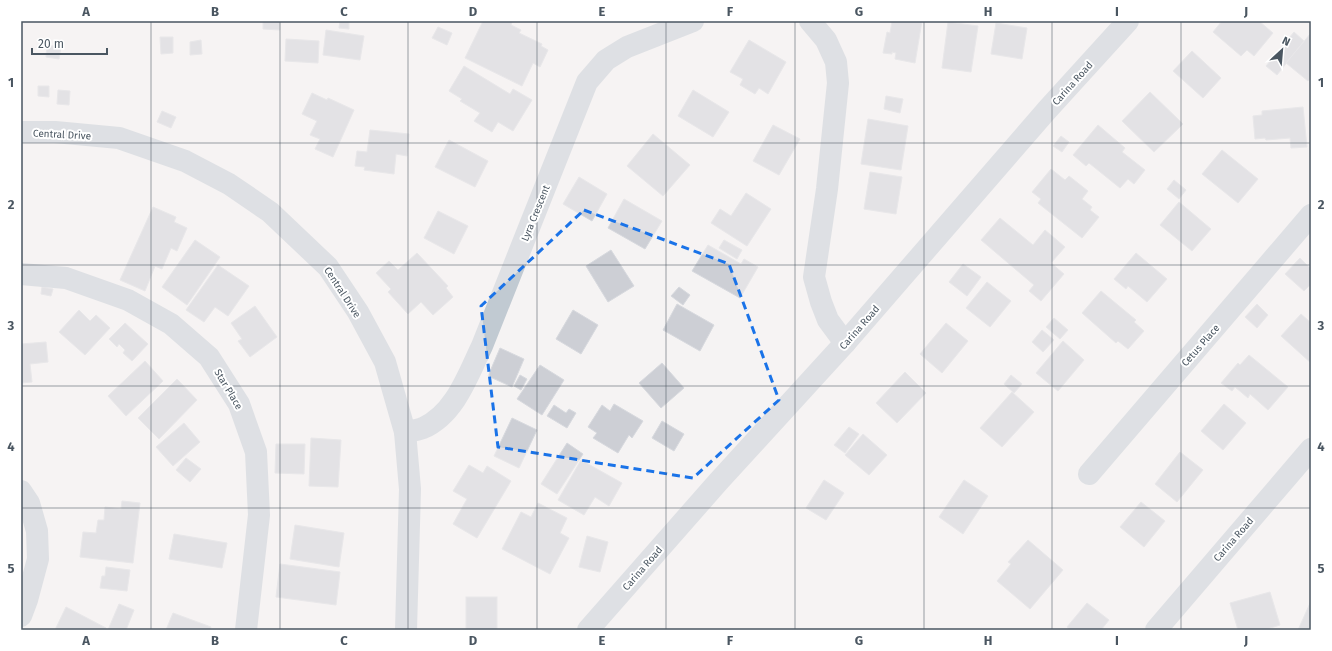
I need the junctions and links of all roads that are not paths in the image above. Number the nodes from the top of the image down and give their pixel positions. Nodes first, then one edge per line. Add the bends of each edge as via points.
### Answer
1 (692, 21) edge
2 (810, 21) edge
3 (1128, 21) edge
4 (21, 132) edge
5 (1311, 215) edge
6 (21, 274) edge
7 (845, 342) junction
8 (405, 432) junction
9 (1311, 449) edge
10 (1089, 474) dead end
11 (21, 491) edge
12 (21, 616) edge
13 (246, 630) edge
14 (406, 630) edge
15 (588, 630) edge
16 (1156, 630) edge

1 - 8 street, Lyra Crescent via 627,47 606,60 587,82 482,346 462,388 450,407 436,420 423,428
2 - 7 street via 826,40 836,62 838,83 827,189 814,277 828,320
3 - 7 street, Carina Road
4 - 8 street, Central Drive via 55,132 119,138 185,161 229,184 270,212 328,267 358,312 385,362
5 - 10 street, Cetus Place
6 - 13 street, Star Place via 66,278 128,300 171,324 209,358 240,404 256,452 259,515
7 - 15 street, Carina Road
8 - 14 street, Central Drive via 410,489
9 - 16 street, Carina Road
11 - 12 street via 29,503 36,531 38,559

